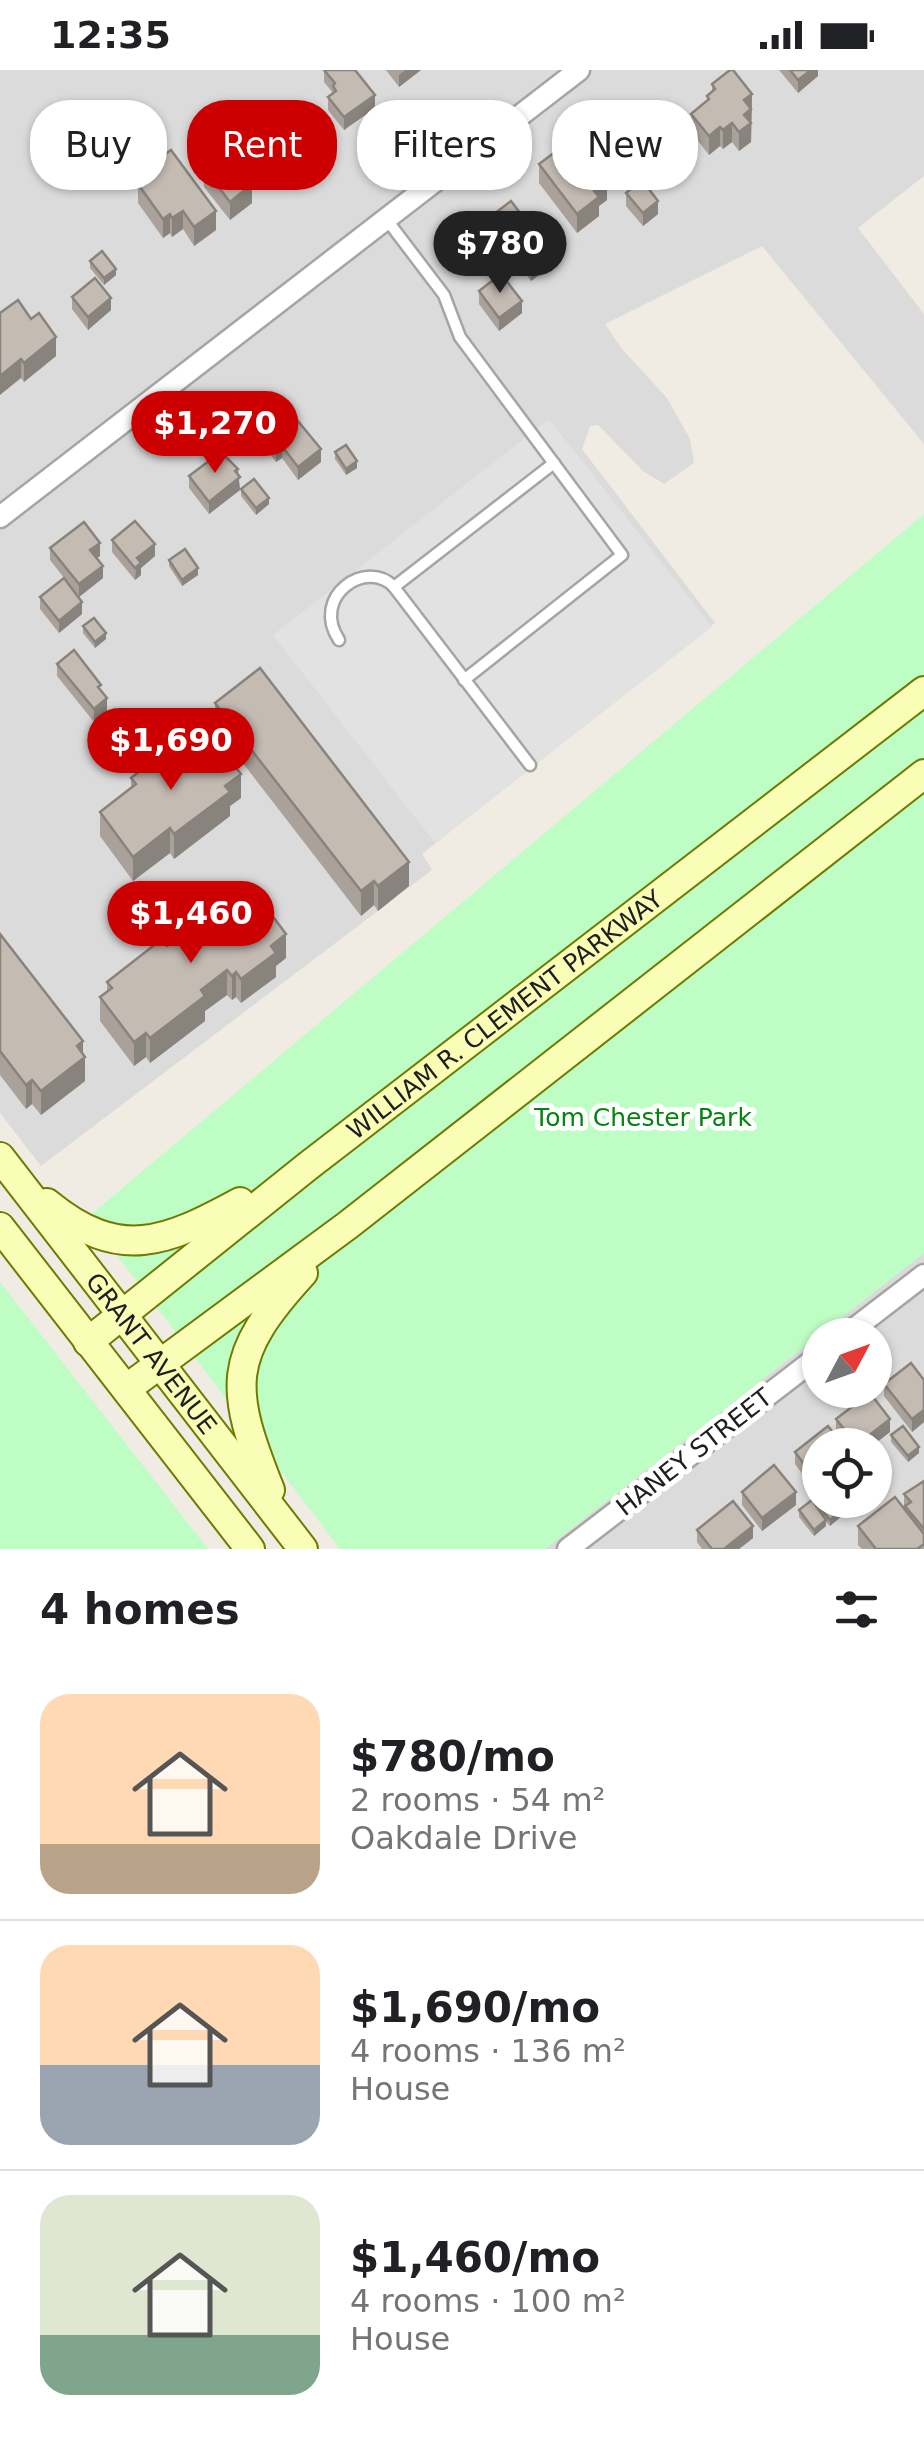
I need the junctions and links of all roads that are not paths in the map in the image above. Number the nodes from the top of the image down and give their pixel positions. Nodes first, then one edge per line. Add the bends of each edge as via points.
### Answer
1 (579, 70) edge
2 (386, 219) junction
3 (554, 463) junction
4 (0, 517) edge
5 (394, 587) junction
6 (339, 640) dead end
7 (464, 680) junction
8 (924, 691) edge
9 (530, 765) dead end
10 (924, 774) edge
11 (308, 1166) junction
12 (8, 1167) edge
13 (348, 1225) junction
14 (0, 1227) edge
15 (924, 1276) edge
16 (122, 1315) junction
17 (868, 1318) edge
18 (88, 1342) junction
19 (159, 1362) junction
20 (802, 1369) edge
21 (126, 1388) junction
22 (283, 1524) junction
23 (250, 1549) edge
24 (303, 1549) edge
25 (568, 1549) edge

1 - 2 street
2 - 3 lane via 444,296 460,338
2 - 4 street
3 - 5 lane
3 - 7 lane via 622,555
5 - 6 lane via 369,575 330,603 328,617
5 - 7 lane
7 - 9 lane
8 - 11 main road, WILLIAM R. CLEMENT PARKWAY
10 - 13 main road
11 - 12 main road via 186,1232 141,1240 108,1238 66,1219
11 - 16 main road, WILLIAM R. CLEMENT PARKWAY
12 - 16 main road, GRANT AVENUE
13 - 19 main road
13 - 22 main road via 274,1304 244,1358 240,1406
14 - 18 main road, GRANT AVENUE
15 - 17 street
16 - 18 main road, WILLIAM R. CLEMENT PARKWAY
16 - 19 main road, GRANT AVENUE
18 - 21 main road, GRANT AVENUE
19 - 21 main road
19 - 22 main road, GRANT AVENUE
20 - 25 street, HANEY STREET
21 - 23 main road, GRANT AVENUE
22 - 24 main road, GRANT AVENUE

